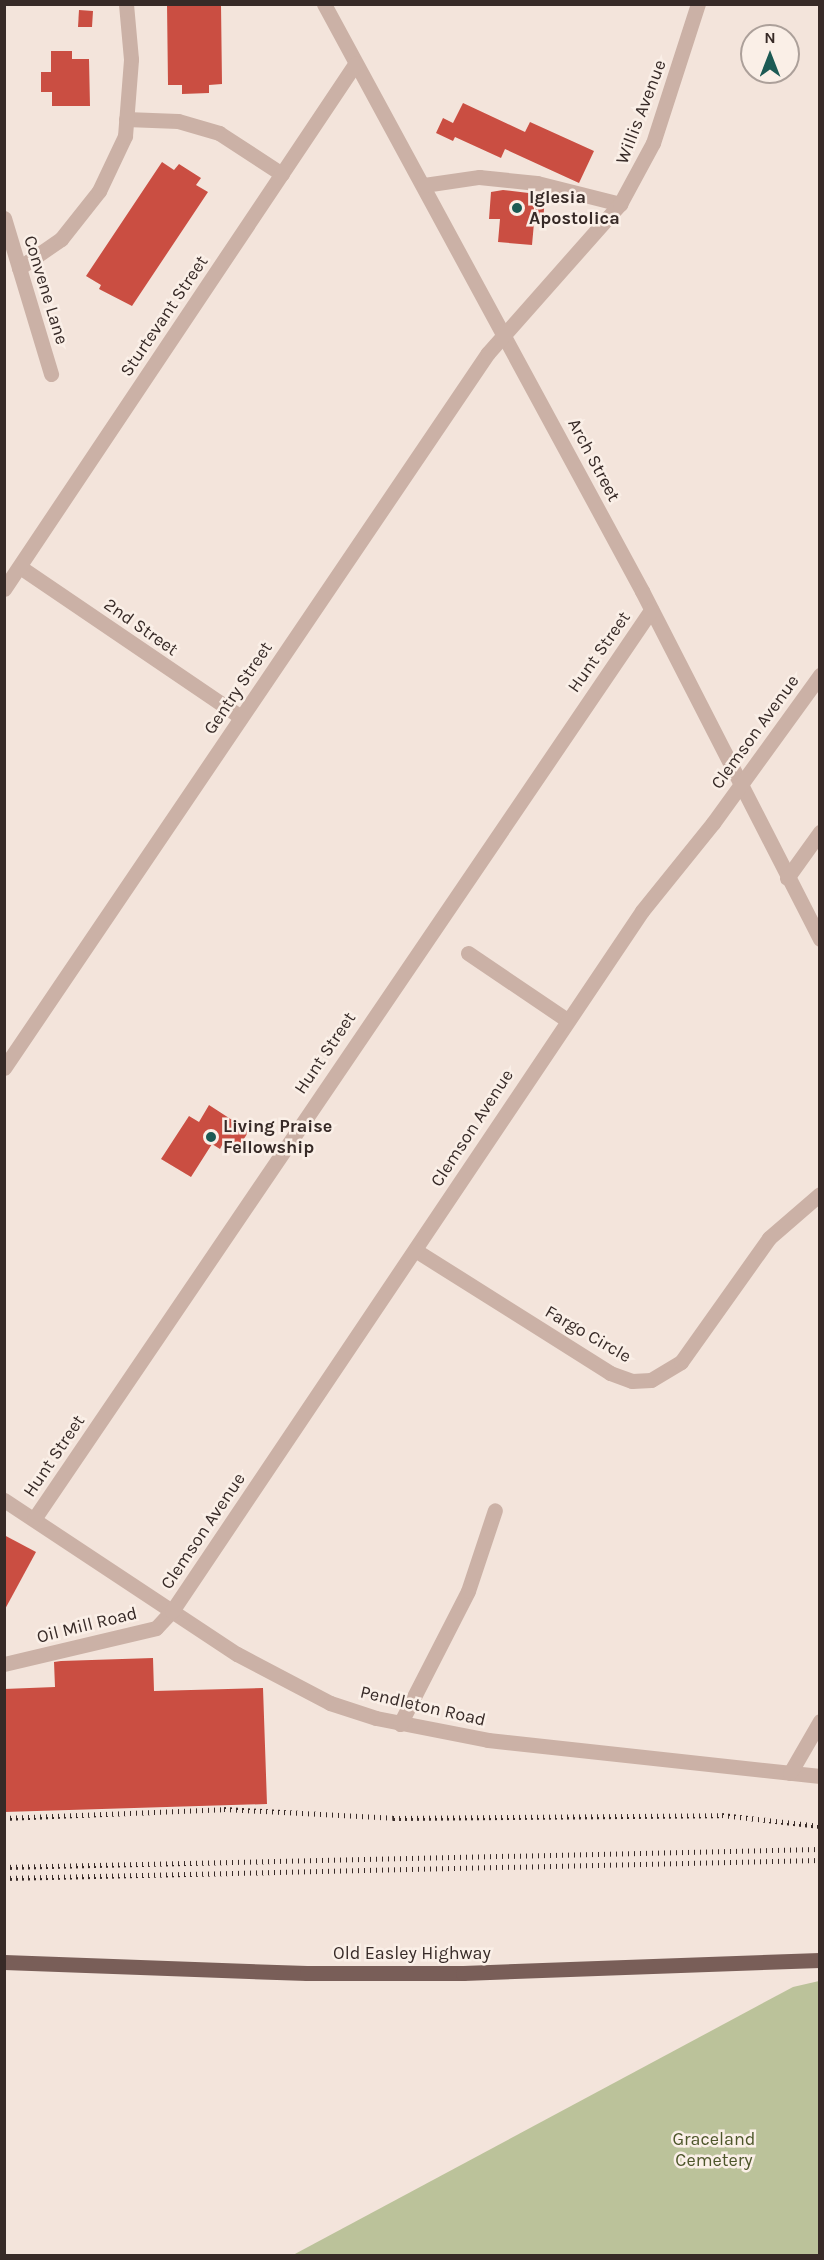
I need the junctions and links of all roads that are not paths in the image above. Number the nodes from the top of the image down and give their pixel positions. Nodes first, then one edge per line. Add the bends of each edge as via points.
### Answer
1 (126, 4) edge
2 (324, 4) edge
3 (698, 4) edge
4 (356, 64) junction
5 (126, 119) junction
6 (282, 174) junction
7 (424, 185) junction
8 (620, 204) junction
9 (4, 218) edge
10 (19, 268) junction
11 (504, 332) junction
12 (51, 374) dead end
13 (20, 567) junction
14 (4, 589) edge
15 (651, 610) junction
16 (819, 675) edge
17 (242, 717) junction
18 (740, 785) junction
19 (819, 832) edge
20 (787, 878) junction
21 (819, 939) edge
22 (468, 952) dead end
23 (567, 1020) junction
24 (4, 1068) edge
25 (819, 1194) edge
26 (415, 1250) junction
27 (4, 1500) edge
28 (495, 1510) dead end
29 (34, 1520) junction
30 (172, 1611) junction
31 (4, 1664) edge
32 (819, 1721) edge
33 (400, 1724) junction
34 (790, 1773) junction
35 (819, 1776) edge
36 (819, 1960) edge
37 (4, 1962) edge

1 - 5 street via 131,59
2 - 4 street, Arch Street
3 - 8 street, Willis Avenue via 653,143
4 - 6 street, Sturtevant Street
4 - 7 street, Arch Street
5 - 6 street via 178,121 219,133
5 - 10 street via 125,136 99,191 61,239
6 - 13 street, Sturtevant Street
7 - 8 street via 491,178 537,183
7 - 11 street, Arch Street
8 - 11 street, Willis Avenue
9 - 10 street, Convene Lane
10 - 12 street, Convene Lane
11 - 15 street, Arch Street
11 - 17 street, Gentry Street
13 - 14 street, Sturtevant Street
13 - 17 street, 2nd Street
15 - 18 street, Arch Street
15 - 29 street, Hunt Street
16 - 18 street, Clemson Avenue
17 - 24 street, Gentry Street
18 - 20 street, Arch Street
18 - 23 street, Clemson Avenue via 642,911
19 - 20 street
20 - 21 street, Arch Street
22 - 23 street
23 - 26 street, Clemson Avenue
25 - 26 street, Fargo Circle via 764,1244 681,1362 651,1380 632,1381 610,1373
26 - 30 street, Clemson Avenue
27 - 29 street, Pendleton Road
28 - 33 street via 468,1591
29 - 30 street, Pendleton Road
30 - 31 street, Oil Mill Road via 156,1628
30 - 33 street, Pendleton Road via 288,1683 330,1702
32 - 34 street
33 - 34 street, Pendleton Road via 488,1740
34 - 35 street, Pendleton Road
36 - 37 main road, Old Easley Highway via 463,1973 308,1973

